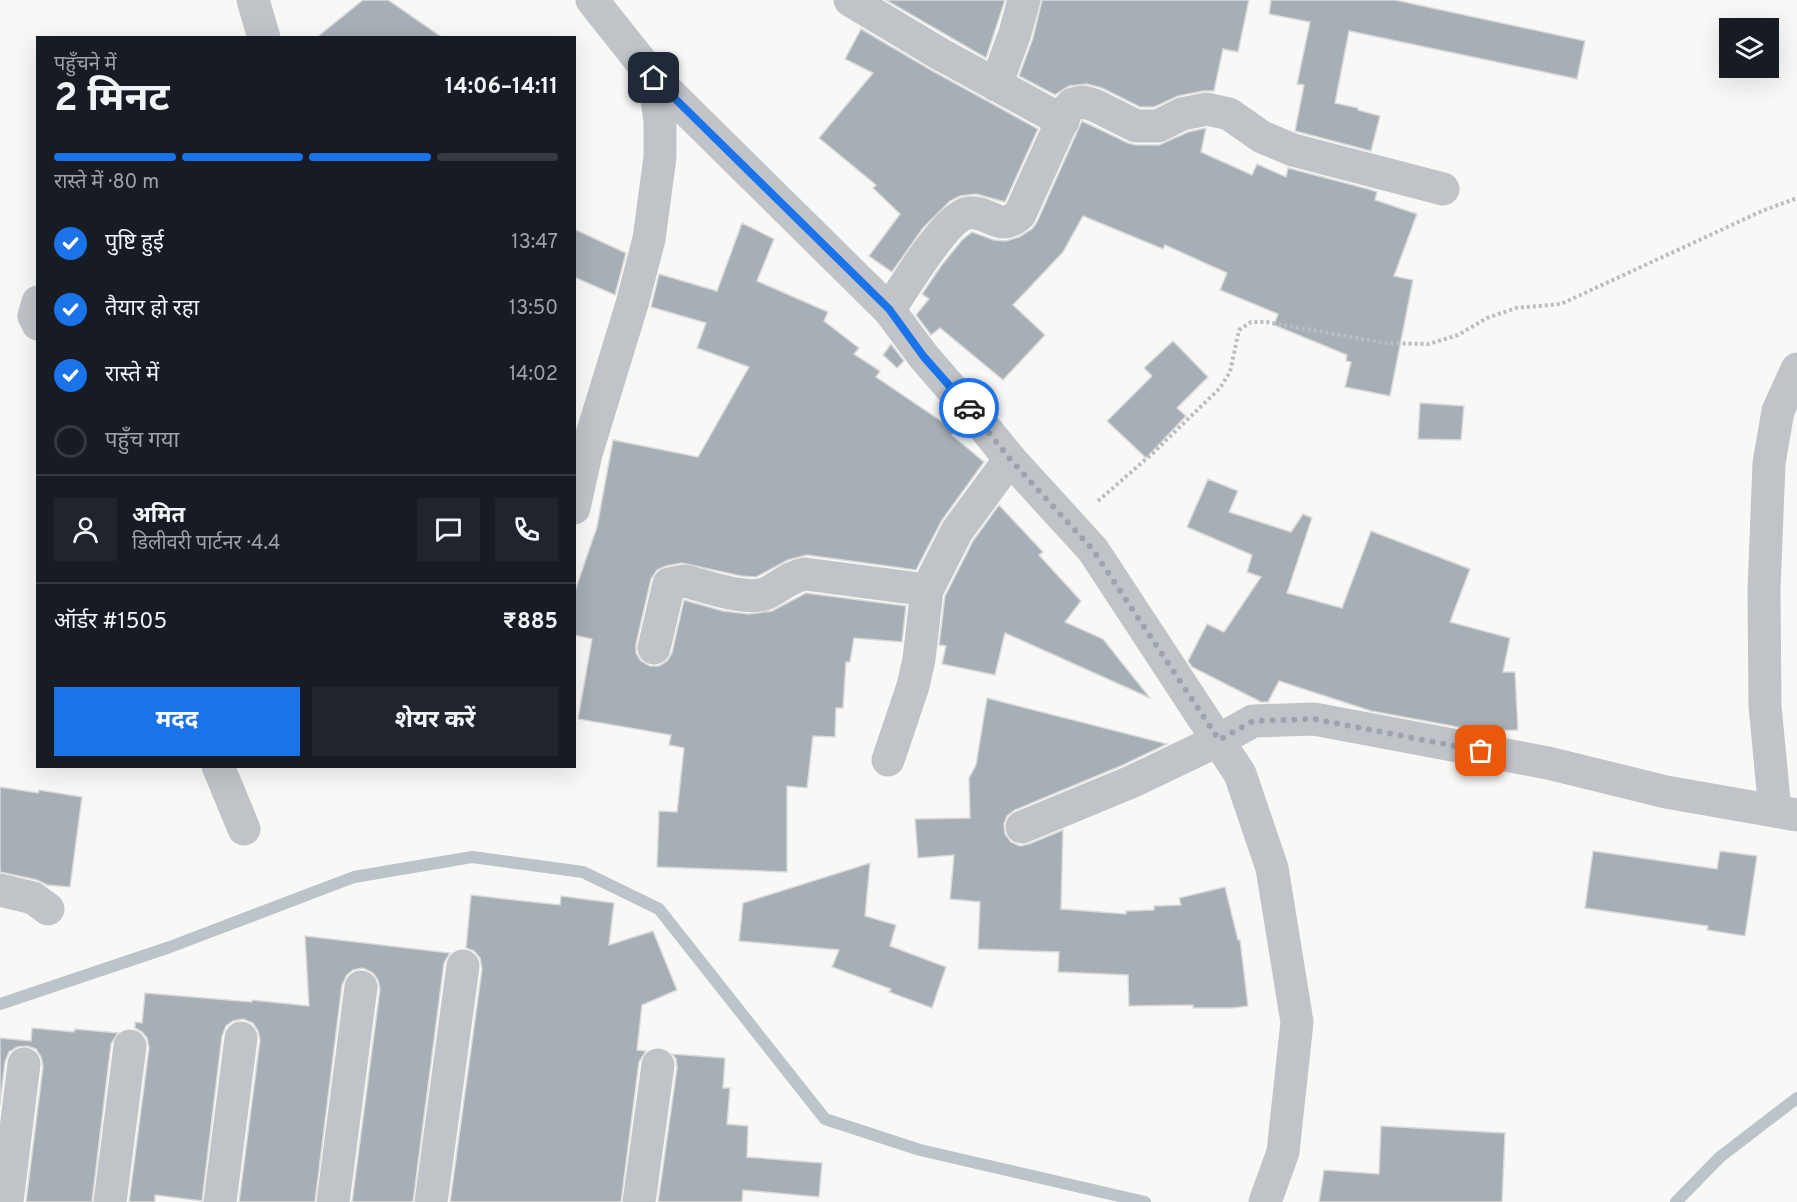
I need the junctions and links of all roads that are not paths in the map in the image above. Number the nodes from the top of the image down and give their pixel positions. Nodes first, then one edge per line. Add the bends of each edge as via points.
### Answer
1 (253, 0) edge
2 (592, 0) edge
3 (850, 0) edge
4 (1024, 0) edge
5 (263, 36) edge
6 (654, 78) junction
7 (996, 85) junction
8 (1063, 121) junction
9 (1443, 189) dead end
10 (889, 309) junction
11 (1797, 369) edge
12 (1010, 459) junction
13 (576, 499) edge
14 (927, 590) junction
15 (654, 648) dead end
16 (1219, 740) junction
17 (888, 760) dead end
18 (219, 768) edge
19 (1786, 813) edge
20 (1022, 826) dead end
21 (244, 829) dead end
22 (0, 890) edge
23 (48, 909) dead end
24 (463, 966) dead end
25 (361, 987) dead end
26 (241, 1038) dead end
27 (130, 1046) dead end
28 (24, 1064) dead end
29 (658, 1065) dead end
30 (7, 1202) edge
31 (110, 1202) edge
32 (220, 1202) edge
33 (333, 1202) edge
34 (431, 1202) edge
35 (639, 1202) edge
36 (1265, 1202) edge

1 - 5 street
2 - 6 street
3 - 7 street
4 - 7 street
6 - 10 street
6 - 13 street via 660,158 649,239
7 - 8 street
8 - 9 street via 1073,104 1083,102 1136,126 1158,126 1182,114 1207,109 1229,114 1293,150
8 - 10 street via 1020,214 1003,223 978,214 959,217 940,235
10 - 12 street
11 - 19 street via 1778,411 1769,464 1764,590 1765,706
12 - 14 street via 957,531
12 - 16 street via 1093,550
14 - 15 street via 805,574 793,576 768,593 747,596 675,581 669,584
14 - 17 street via 913,686
16 - 19 street via 1253,721 1314,719
16 - 20 street via 1131,782
16 - 36 street via 1240,774 1272,868 1297,1022 1282,1152
18 - 21 street
22 - 23 street via 33,898
24 - 34 street
25 - 33 street
26 - 32 street
27 - 31 street
28 - 30 street
29 - 35 street

